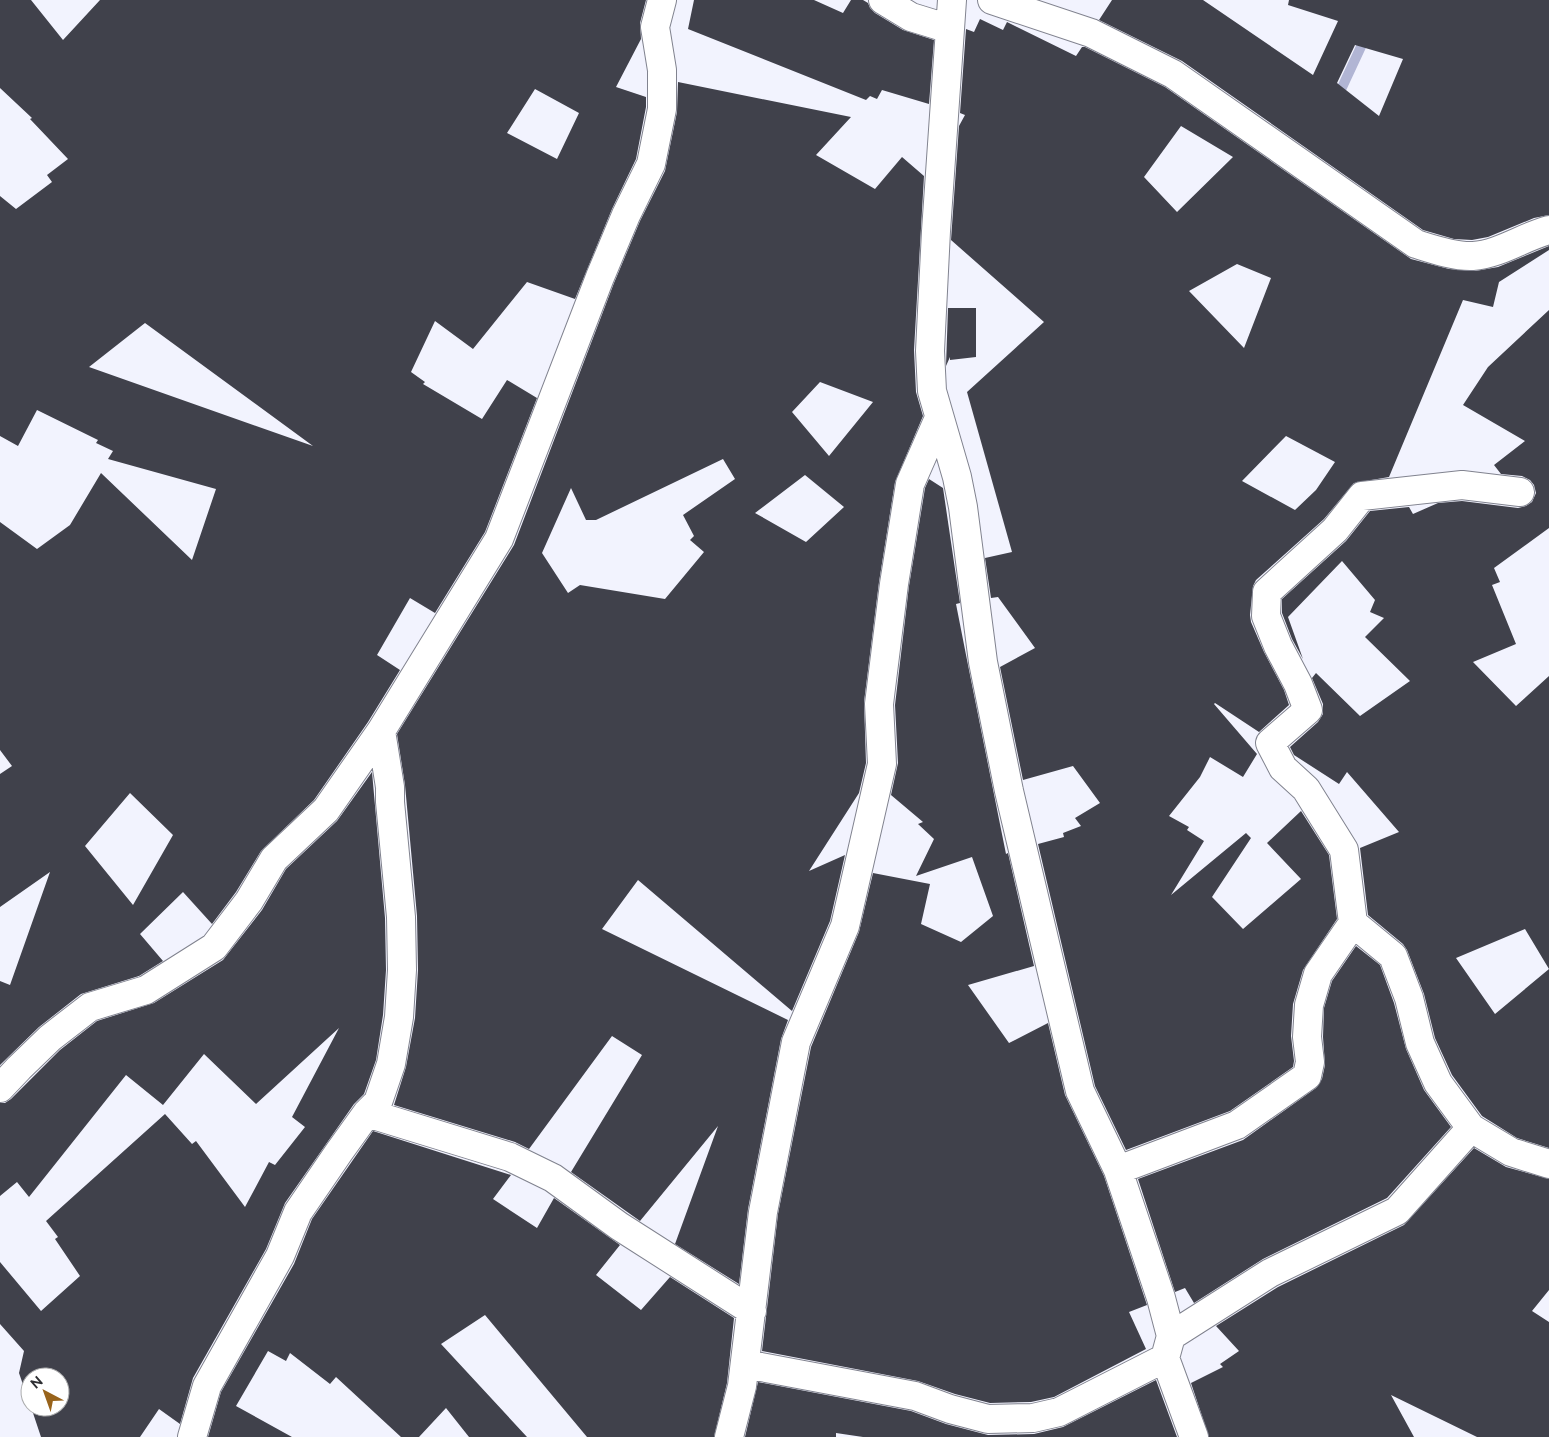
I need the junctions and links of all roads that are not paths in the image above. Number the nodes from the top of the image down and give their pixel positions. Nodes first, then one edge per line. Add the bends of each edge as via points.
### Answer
1 (662, 0) edge
2 (884, 0) edge
3 (952, 0) edge
4 (992, 0) edge
5 (950, 29) junction
6 (1549, 230) edge
7 (939, 418) junction
8 (1520, 492) dead end
9 (381, 731) junction
10 (1353, 923) junction
11 (0, 1088) edge
12 (367, 1113) junction
13 (1472, 1128) junction
14 (1549, 1164) edge
15 (1118, 1170) junction
16 (752, 1311) junction
17 (1168, 1347) junction
18 (745, 1364) junction
19 (192, 1437) edge
20 (730, 1437) edge
21 (1194, 1437) edge

1 - 9 street via 655,27 662,70 662,109 651,164 600,276 499,539
2 - 5 street via 911,17
3 - 5 street
4 - 6 street via 1091,33 1173,74 1416,244 1472,256 1496,251
5 - 7 street via 930,351 932,391
7 - 15 street via 963,507 983,662 1009,791 1080,1091
7 - 16 street via 910,484 879,704 882,764 845,926 796,1042 763,1212
8 - 10 street via 1462,485 1362,496 1336,530 1267,592 1266,616 1308,710 1270,743 1283,768 1306,789 1344,850
9 - 11 street via 326,810 274,859 249,901 214,947 146,990 90,1007 50,1038
9 - 12 street via 390,787 402,970 399,1017 390,1064 378,1102
10 - 13 street via 1393,956 1409,998 1420,1043 1438,1083
10 - 15 street via 1318,974 1309,1005 1310,1062 1307,1076 1238,1125
12 - 16 street via 510,1157 552,1178 619,1226
12 - 19 street via 298,1212 280,1256 207,1386
13 - 14 street via 1511,1152
13 - 17 street via 1397,1211 1270,1272
15 - 17 street via 1161,1298
16 - 18 street
17 - 18 street via 1059,1412 1033,1418 988,1419 915,1396
17 - 21 street
18 - 20 street

